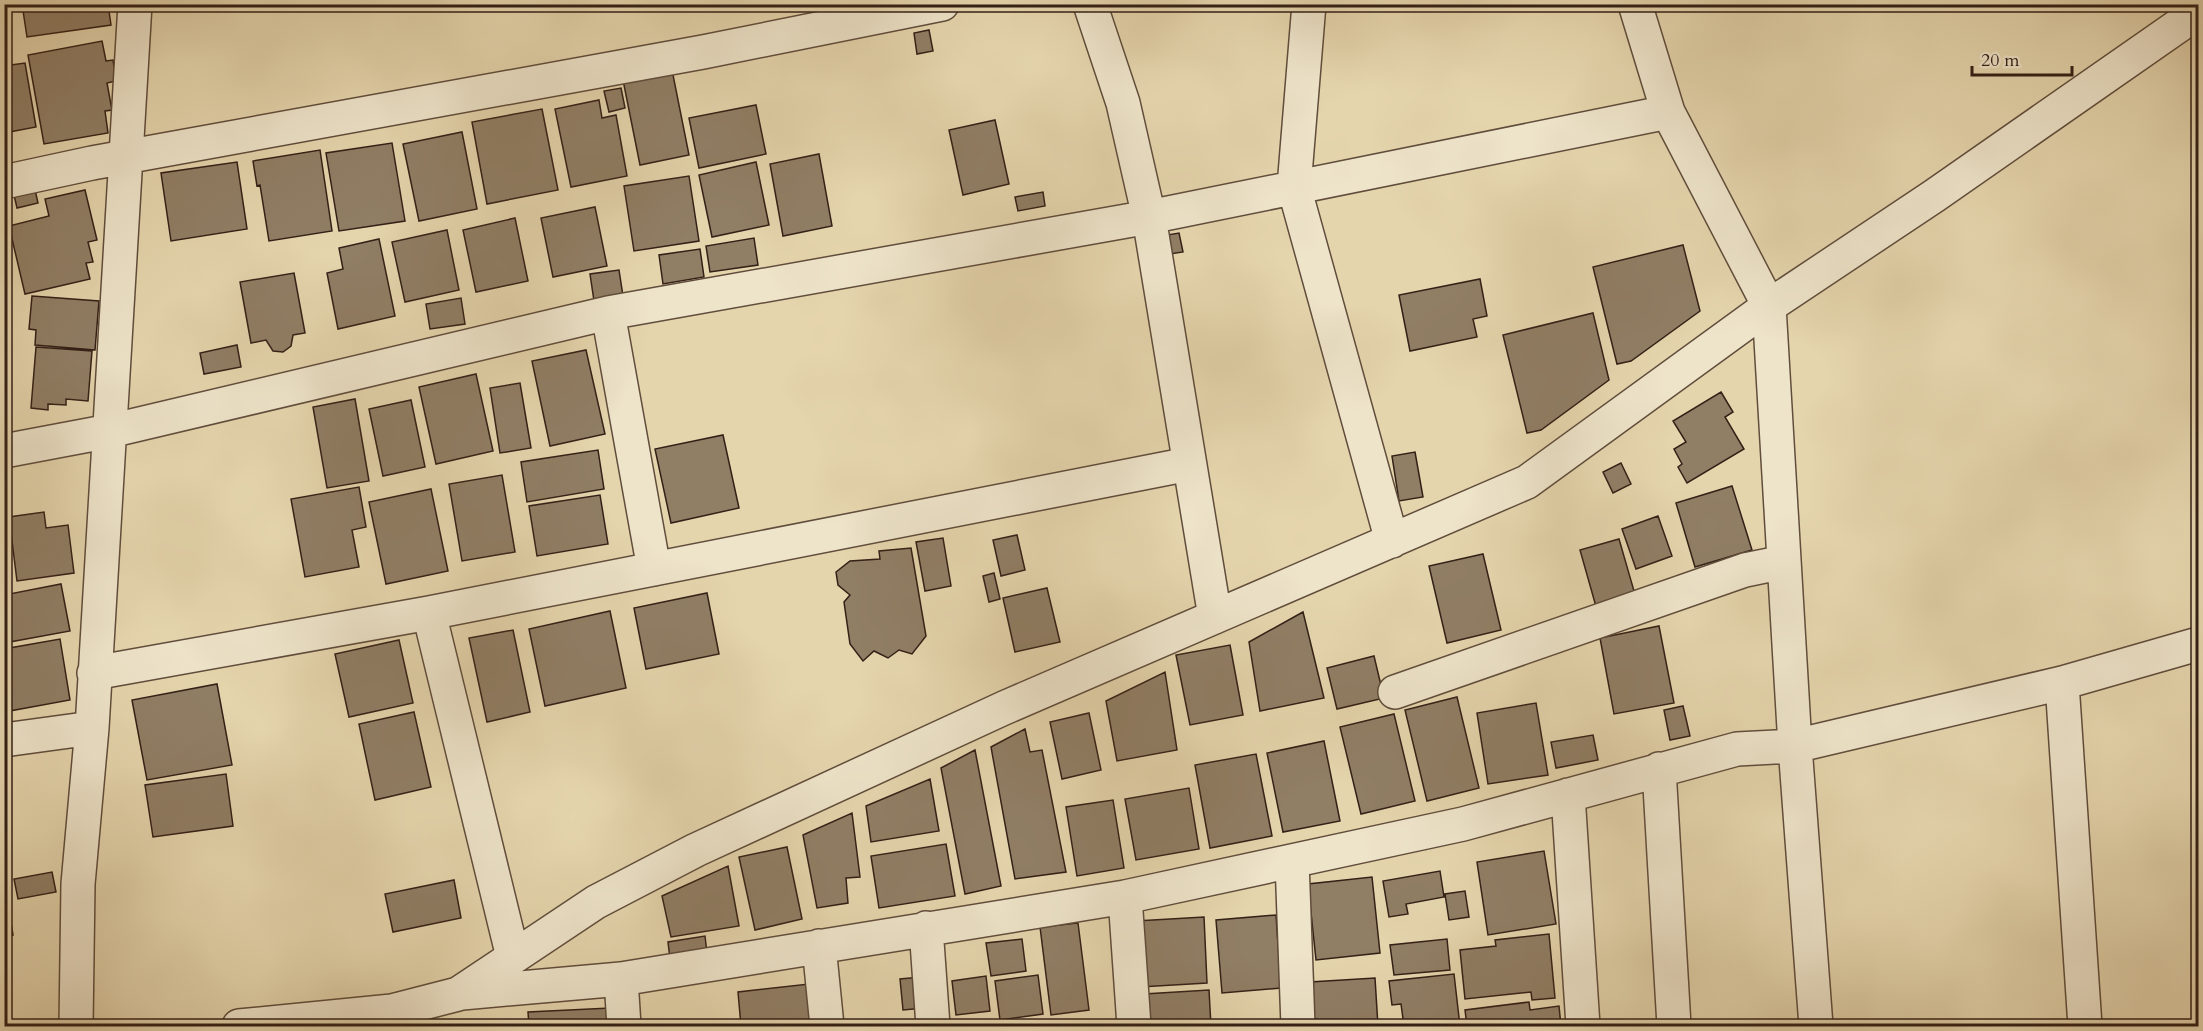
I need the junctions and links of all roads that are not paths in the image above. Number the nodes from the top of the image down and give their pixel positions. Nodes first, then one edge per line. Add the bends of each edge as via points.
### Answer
1 (135, 4) edge
2 (942, 4) edge
3 (1090, 4) edge
4 (1309, 4) edge
5 (1635, 4) edge
6 (2199, 12) edge
7 (1668, 112) junction
8 (128, 157) junction
9 (4, 182) edge
10 (1294, 187) junction
11 (1149, 217) junction
12 (1769, 306) junction
13 (608, 313) junction
14 (110, 431) junction
15 (4, 450) edge
16 (1189, 464) junction
17 (1392, 541) junction
18 (1784, 562) junction
19 (654, 569) junction
20 (429, 613) junction
21 (1215, 617) junction
22 (2199, 644) edge
23 (94, 673) junction
24 (2062, 683) junction
25 (1395, 692) dead end
26 (92, 728) junction
27 (4, 740) edge
28 (1795, 746) junction
29 (1659, 768) junction
30 (1568, 795) junction
31 (1292, 861) junction
32 (1125, 897) junction
33 (926, 928) junction
34 (819, 946) junction
35 (513, 957) junction
36 (621, 979) junction
37 (458, 994) junction
38 (76, 1026) edge
39 (239, 1026) edge
40 (624, 1026) edge
41 (827, 1026) edge
42 (933, 1026) edge
43 (1134, 1026) edge
44 (1298, 1026) edge
45 (1583, 1026) edge
46 (1674, 1026) edge
47 (1816, 1026) edge
48 (2085, 1026) edge

1 - 8 street
2 - 8 street
3 - 11 street via 1123,103
4 - 10 street
5 - 7 street
6 - 12 street
7 - 10 street
7 - 12 street
8 - 9 street
8 - 14 street
10 - 11 street
10 - 17 street
11 - 13 street
11 - 16 street
12 - 17 street via 1527,482
12 - 18 street
13 - 14 street
13 - 19 street
14 - 15 street
14 - 23 street
16 - 19 street
16 - 21 street
17 - 21 street
18 - 25 street via 1745,570
18 - 28 street
19 - 20 street
20 - 23 street
20 - 35 street
21 - 35 street via 1004,708 696,850 596,902
22 - 24 street
23 - 26 street
24 - 28 street
24 - 48 street
26 - 27 street
26 - 38 street via 78,884
28 - 29 street via 1737,749
28 - 47 street
29 - 30 street
29 - 46 street
30 - 31 street via 1463,824
30 - 45 street
31 - 32 street
31 - 44 street
32 - 33 street
32 - 43 street
33 - 34 street
33 - 42 street
34 - 36 street
34 - 41 street
35 - 37 street
36 - 37 street
36 - 40 street
37 - 39 street via 392,1011

